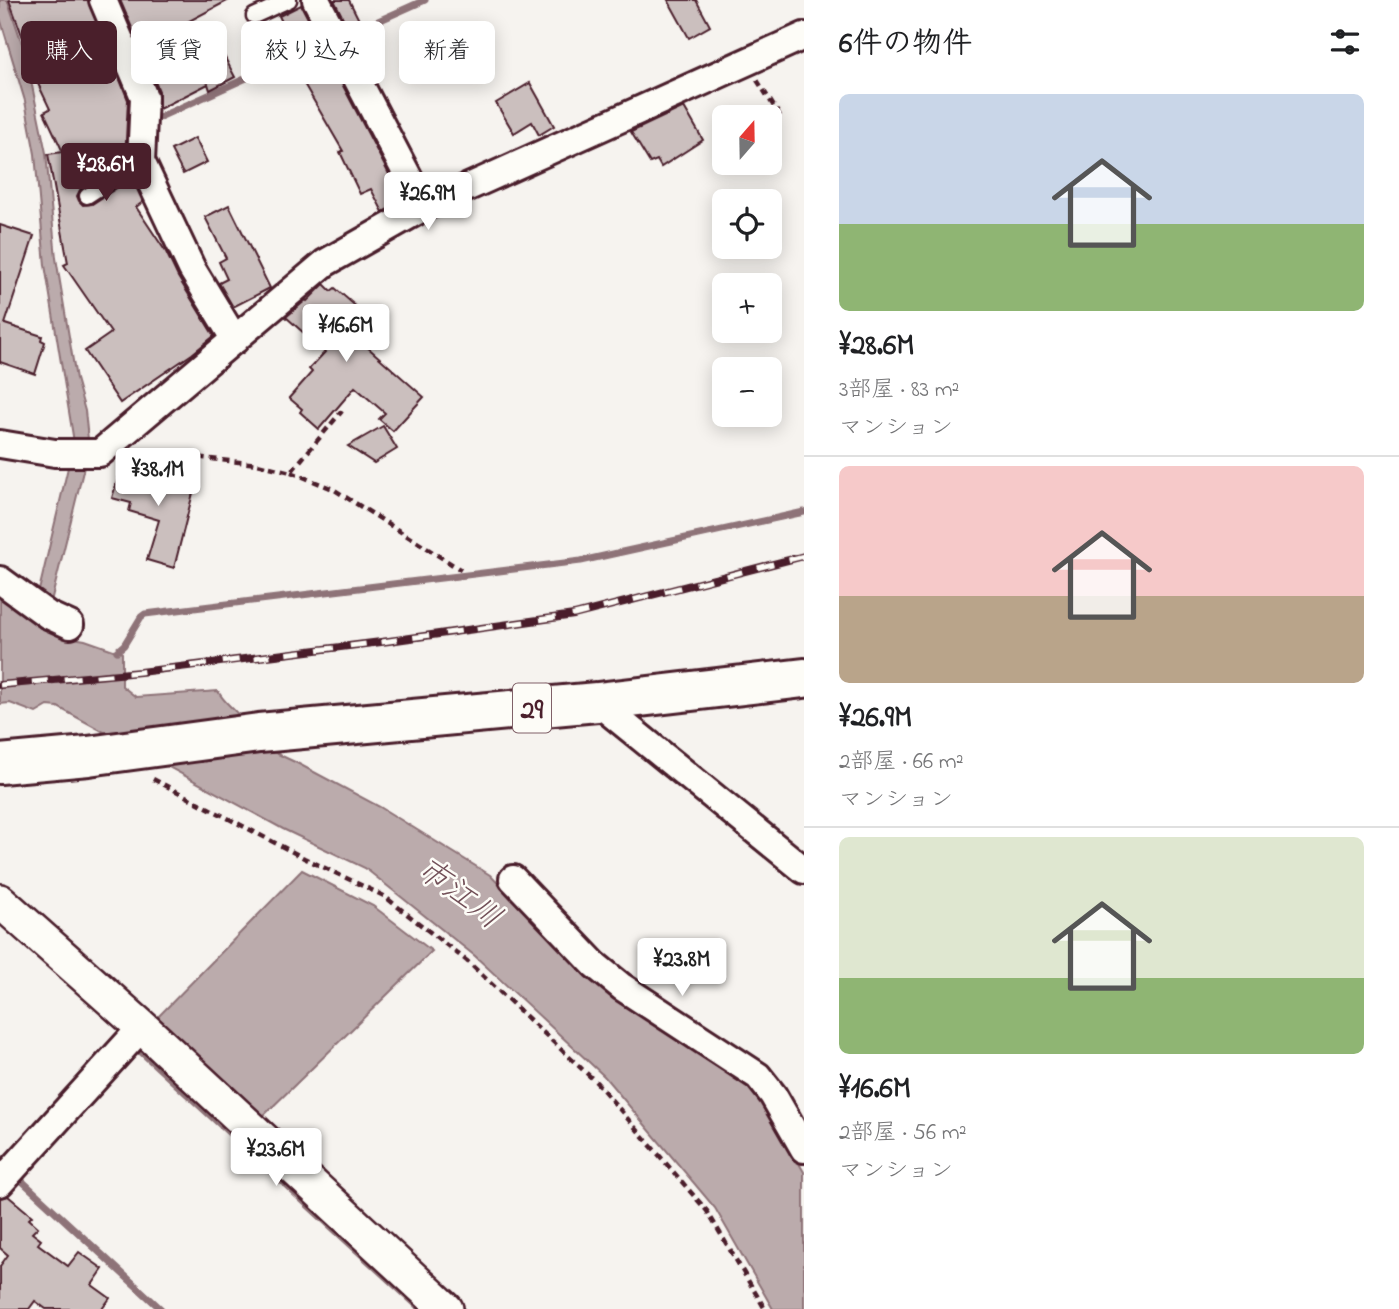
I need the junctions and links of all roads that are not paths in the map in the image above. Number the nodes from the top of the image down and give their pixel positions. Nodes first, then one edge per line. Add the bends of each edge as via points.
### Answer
1 (103, 0) edge
2 (289, 0) edge
3 (316, 0) edge
4 (254, 16) dead end
5 (804, 36) edge
6 (141, 161) junction
7 (87, 196) dead end
8 (424, 207) junction
9 (234, 340) junction
10 (0, 444) edge
11 (0, 580) edge
12 (49, 614) dead end
13 (804, 678) edge
14 (597, 702) junction
15 (0, 764) edge
16 (804, 870) edge
17 (513, 879) dead end
18 (0, 901) edge
19 (142, 1027) junction
20 (804, 1149) edge
21 (0, 1183) edge
22 (446, 1309) edge

1 - 6 street via 144,97
2 - 4 lane
3 - 8 street
5 - 8 street
6 - 7 lane
6 - 9 street via 192,269
8 - 9 street via 325,262
9 - 10 street via 87,451
11 - 12 street
13 - 14 main road, 29
14 - 15 main road, 29 via 259,733
14 - 16 street
17 - 20 street via 622,987 758,1076
18 - 19 street
19 - 21 street
19 - 22 street

